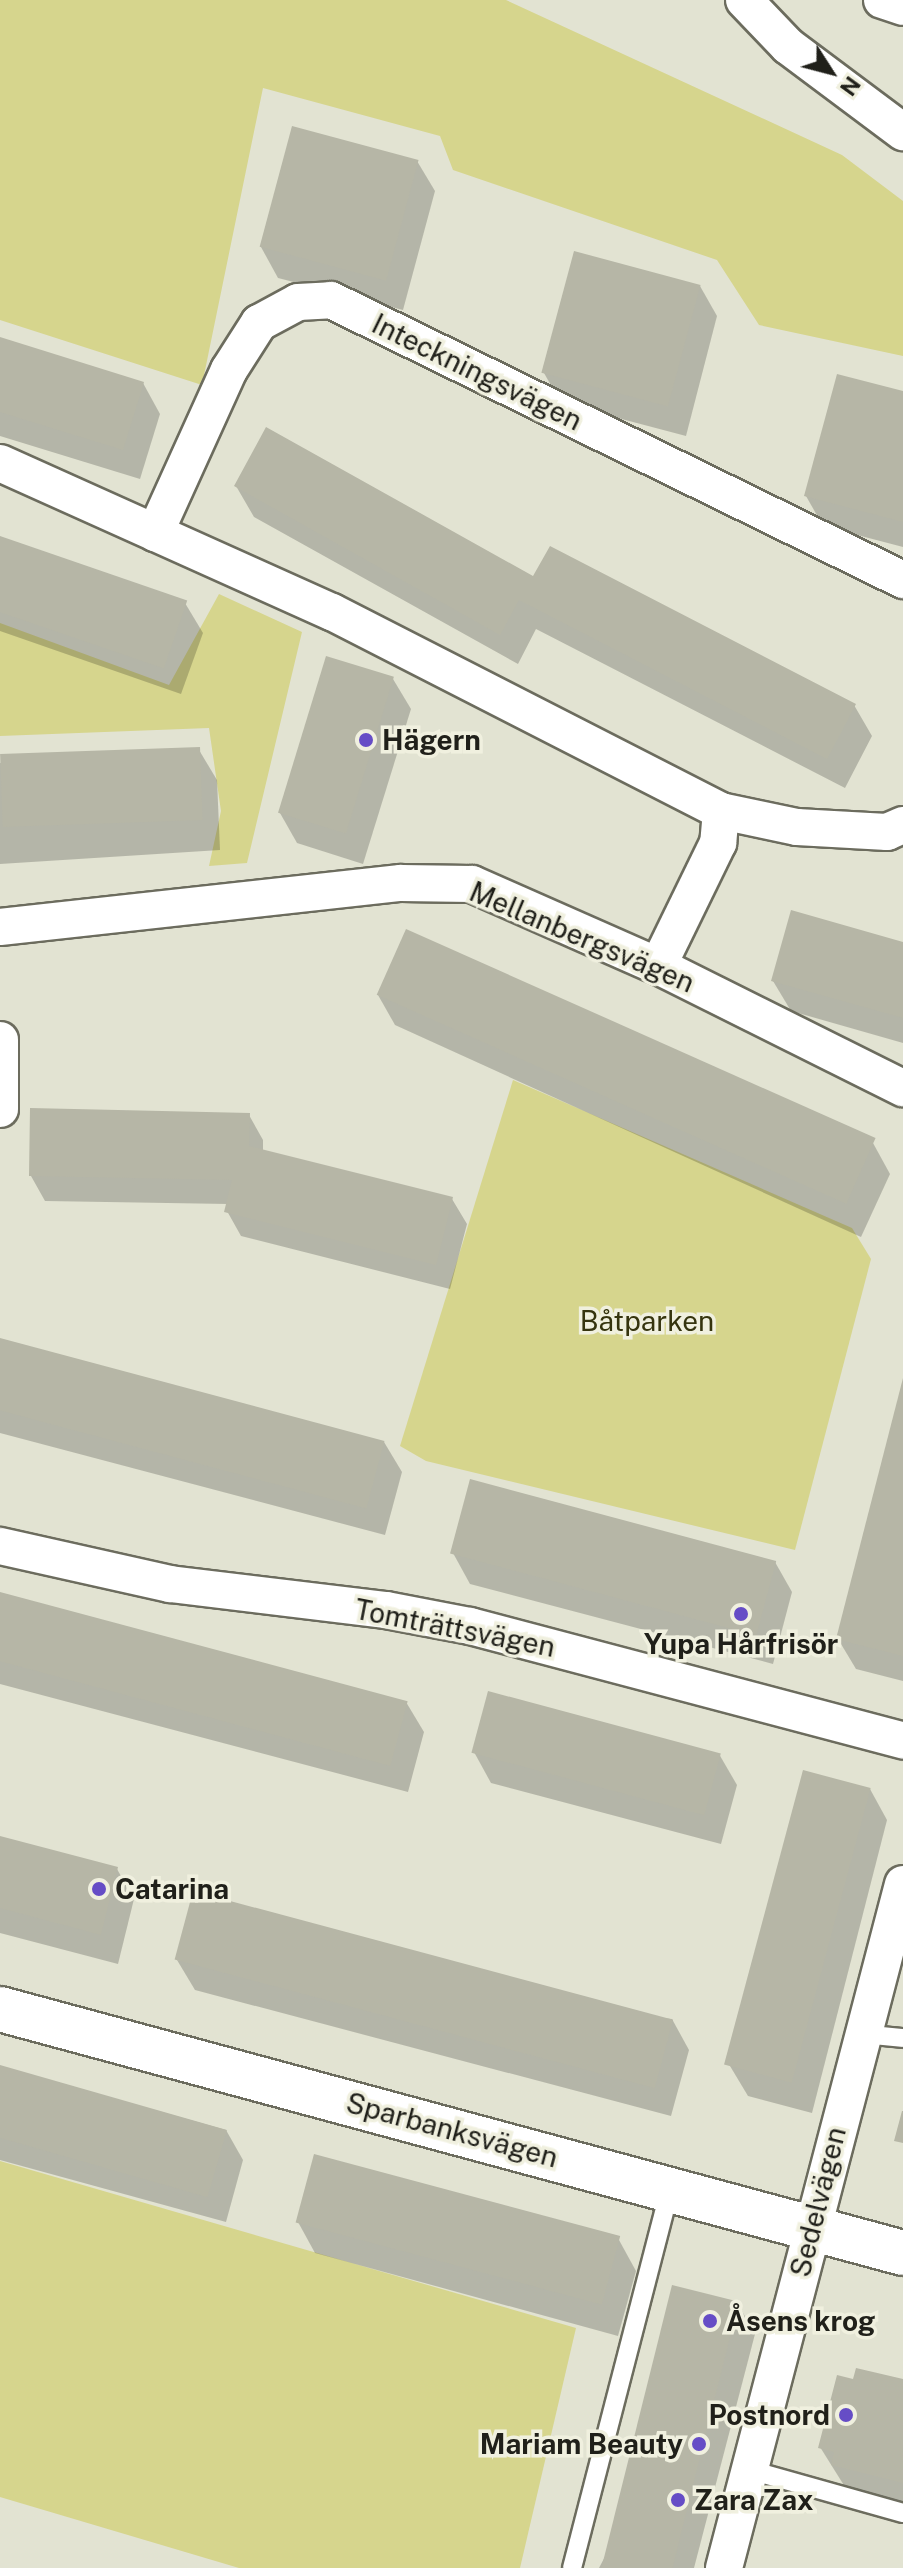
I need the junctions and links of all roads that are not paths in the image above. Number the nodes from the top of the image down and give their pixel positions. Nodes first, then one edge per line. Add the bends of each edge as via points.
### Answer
1 (744, 0) edge
2 (882, 0) edge
3 (903, 7) edge
4 (903, 132) edge
5 (0, 463) edge
6 (155, 533) junction
7 (903, 580) edge
8 (721, 811) junction
9 (903, 825) edge
10 (0, 927) edge
11 (658, 966) junction
12 (0, 1040) edge
13 (903, 1088) edge
14 (0, 1109) edge
15 (0, 1546) edge
16 (903, 1740) edge
17 (903, 1884) edge
18 (0, 2009) edge
19 (862, 2034) junction
20 (903, 2038) edge
21 (670, 2188) junction
22 (811, 2226) junction
23 (903, 2253) edge
24 (750, 2470) junction
25 (903, 2513) edge
26 (572, 2568) edge
27 (724, 2568) edge

1 - 4 street via 788,46
2 - 3 street
5 - 6 street
6 - 7 street, Inteckningsvägen via 229,370 259,323 298,302 331,300
6 - 8 street via 346,619
8 - 9 street via 797,827 887,832
8 - 11 street via 718,843
10 - 11 street, Mellanbergsvägen via 401,883 472,884
11 - 13 street, Mellanbergsvägen
12 - 14 street
15 - 16 street, Tomträttsvägen via 170,1584 386,1610 470,1626
17 - 19 street, Sedelvägen
18 - 21 street, Sparbanksvägen
19 - 20 lane
19 - 22 street, Sedelvägen
21 - 22 street, Sparbanksvägen
21 - 26 lane
22 - 23 street, Sparbanksvägen
22 - 24 street, Sedelvägen
24 - 25 lane
24 - 27 street, Sedelvägen

